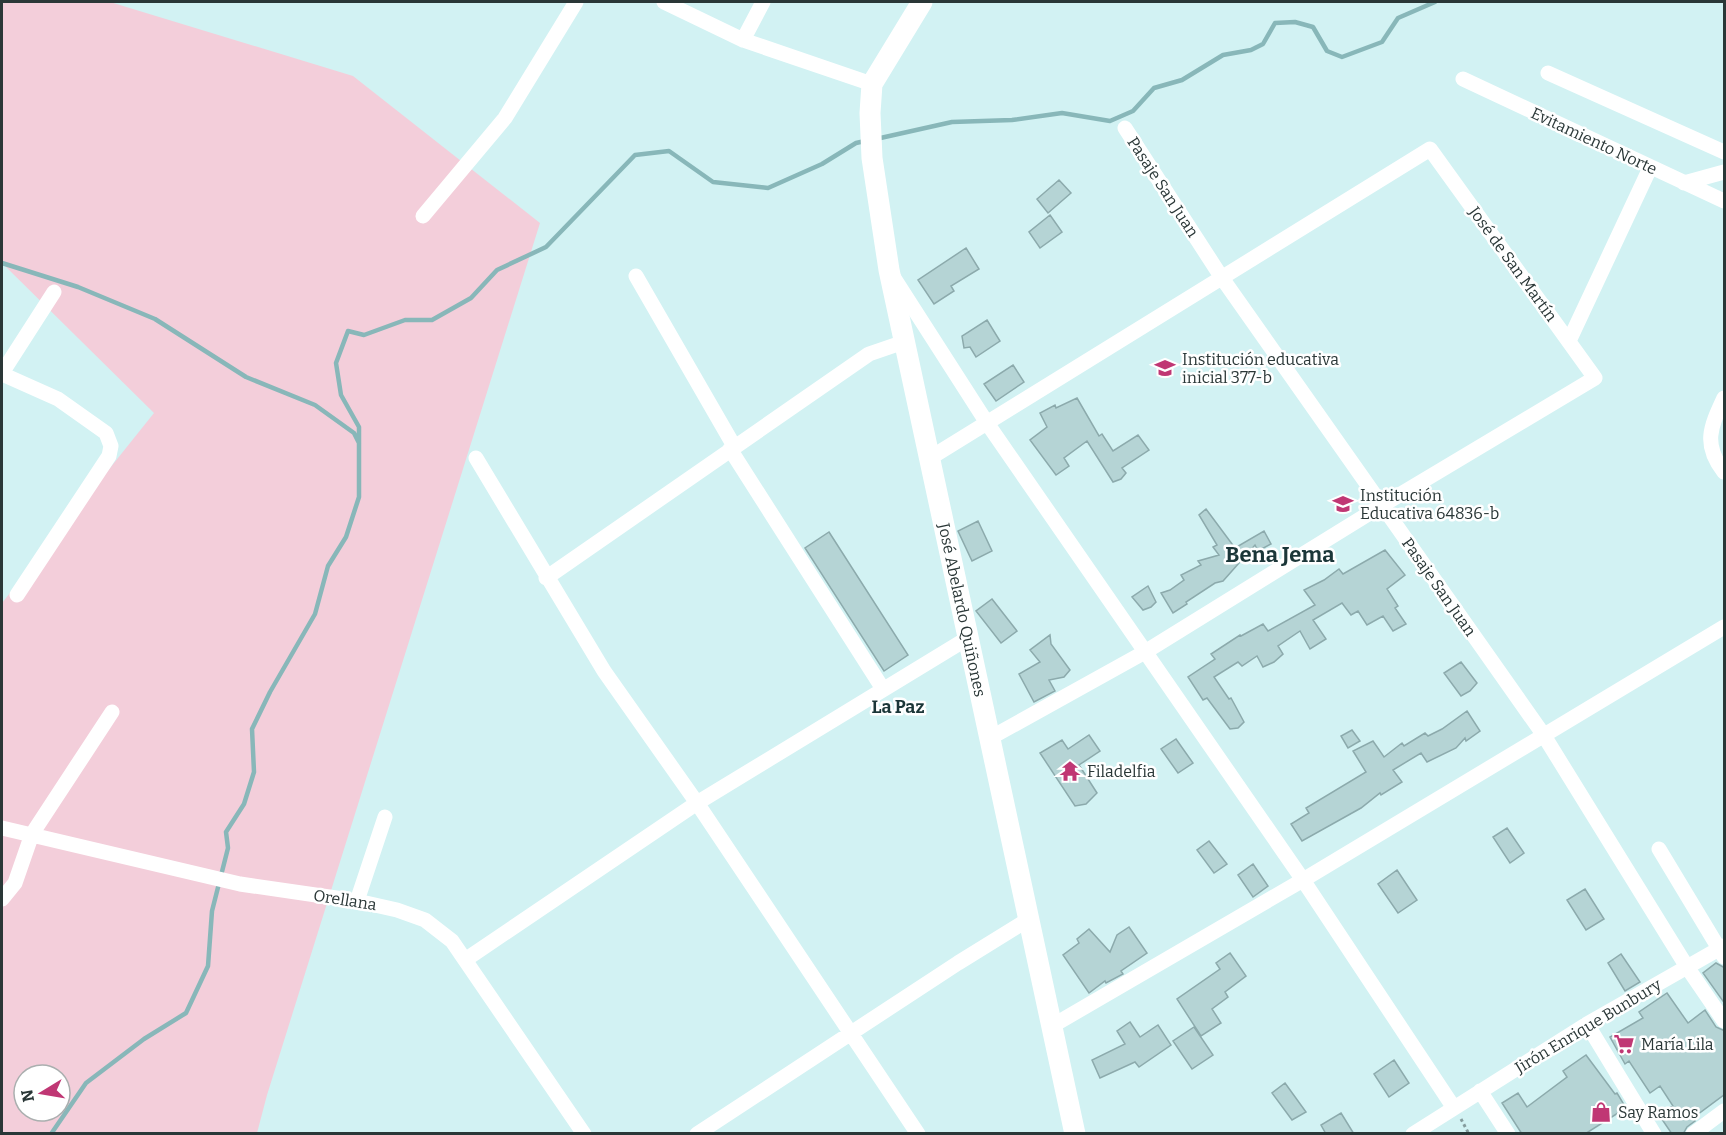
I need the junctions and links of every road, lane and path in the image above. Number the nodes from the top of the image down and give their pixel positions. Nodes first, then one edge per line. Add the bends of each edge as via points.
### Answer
1 (576, 2) edge
2 (664, 2) edge
3 (763, 2) edge
4 (922, 2) edge
5 (743, 40) junction
6 (1548, 73) dead end
7 (1463, 79) dead end
8 (872, 84) junction
9 (1125, 128) dead end
10 (1725, 152) edge
11 (1650, 168) junction
12 (1725, 172) edge
13 (1684, 183) junction
14 (1725, 201) edge
15 (423, 216) dead end
16 (889, 270) junction
17 (636, 276) dead end
18 (1222, 278) junction
19 (54, 292) dead end
20 (1569, 341) junction
21 (904, 342) junction
22 (2, 374) edge
23 (1725, 398) edge
24 (987, 423) junction
25 (732, 448) junction
26 (476, 458) dead end
27 (930, 458) junction
28 (1725, 472) edge
29 (1382, 506) junction
30 (546, 578) junction
31 (17, 595) dead end
32 (1725, 627) edge
33 (968, 638) junction
34 (1145, 652) junction
35 (883, 689) junction
36 (112, 712) dead end
37 (1543, 734) junction
38 (990, 738) junction
39 (697, 803) junction
40 (385, 817) dead end
41 (2, 828) edge
42 (32, 834) junction
43 (1659, 849) dead end
44 (1303, 880) junction
45 (2, 899) edge
46 (357, 901) junction
47 (1029, 919) junction
48 (1723, 951) edge
49 (465, 960) junction
50 (1687, 967) junction
51 (1725, 1021) edge
52 (1587, 1024) junction
53 (1052, 1026) junction
54 (850, 1034) junction
55 (1480, 1091) junction
56 (1454, 1108) junction
57 (1725, 1111) edge
58 (584, 1134) edge
59 (697, 1134) edge
60 (918, 1134) edge
61 (1076, 1134) edge
62 (1413, 1134) edge
63 (1508, 1134) edge
64 (1654, 1134) edge
65 (1693, 1134) edge

1 - 15 street via 505,118
2 - 5 street
3 - 5 street
4 - 8 street
5 - 8 street
6 - 10 street
7 - 11 street, Evitamiento Norte
8 - 16 street, José Abelardo Quiñones via 872,158
9 - 18 street, Pasaje San Juan
11 - 13 street, Evitamiento Norte
11 - 20 street
12 - 13 street
13 - 14 street, Evitamiento Norte
16 - 21 street, José Abelardo Quiñones
16 - 24 street
17 - 25 street
18 - 20 street, José de San Martín via 1430,149
18 - 24 street
18 - 29 street, Pasaje San Juan
19 - 22 street
20 - 29 street, José de San Martín via 1595,378
21 - 25 street via 869,354
21 - 27 street, José Abelardo Quiñones
22 - 31 street via 74,409 106,433 111,446 109,456
23 - 28 street via 1711,427 1715,458
24 - 27 street
24 - 34 street
25 - 30 street
25 - 35 street
26 - 30 street
27 - 33 street, José Abelardo Quiñones
29 - 34 street
29 - 37 street, Pasaje San Juan
30 - 39 street via 604,671
32 - 37 street
33 - 35 street
33 - 38 street, José Abelardo Quiñones
34 - 38 street
34 - 44 street
35 - 39 street
36 - 42 street
37 - 44 street
37 - 50 street, Pasaje San Juan
38 - 47 street, José Abelardo Quiñones
39 - 49 street
39 - 54 street
40 - 46 street
41 - 42 street, Orellana
42 - 45 street via 15,883
42 - 46 street, Orellana via 240,884
43 - 48 street
44 - 53 street
44 - 56 street
46 - 49 street, Orellana via 425,920 452,941
47 - 53 street, José Abelardo Quiñones
47 - 54 street
48 - 50 street, Jirón Enrique Bunbury
49 - 58 street, Orellana
50 - 51 street, Pasaje San Juan
50 - 52 street, Jirón Enrique Bunbury
52 - 55 street, Jirón Enrique Bunbury
52 - 64 street
53 - 61 street, José Abelardo Quiñones
54 - 59 street
54 - 60 street
55 - 56 street, Jirón Enrique Bunbury
55 - 63 street
56 - 62 street, Jirón Enrique Bunbury
57 - 65 street

